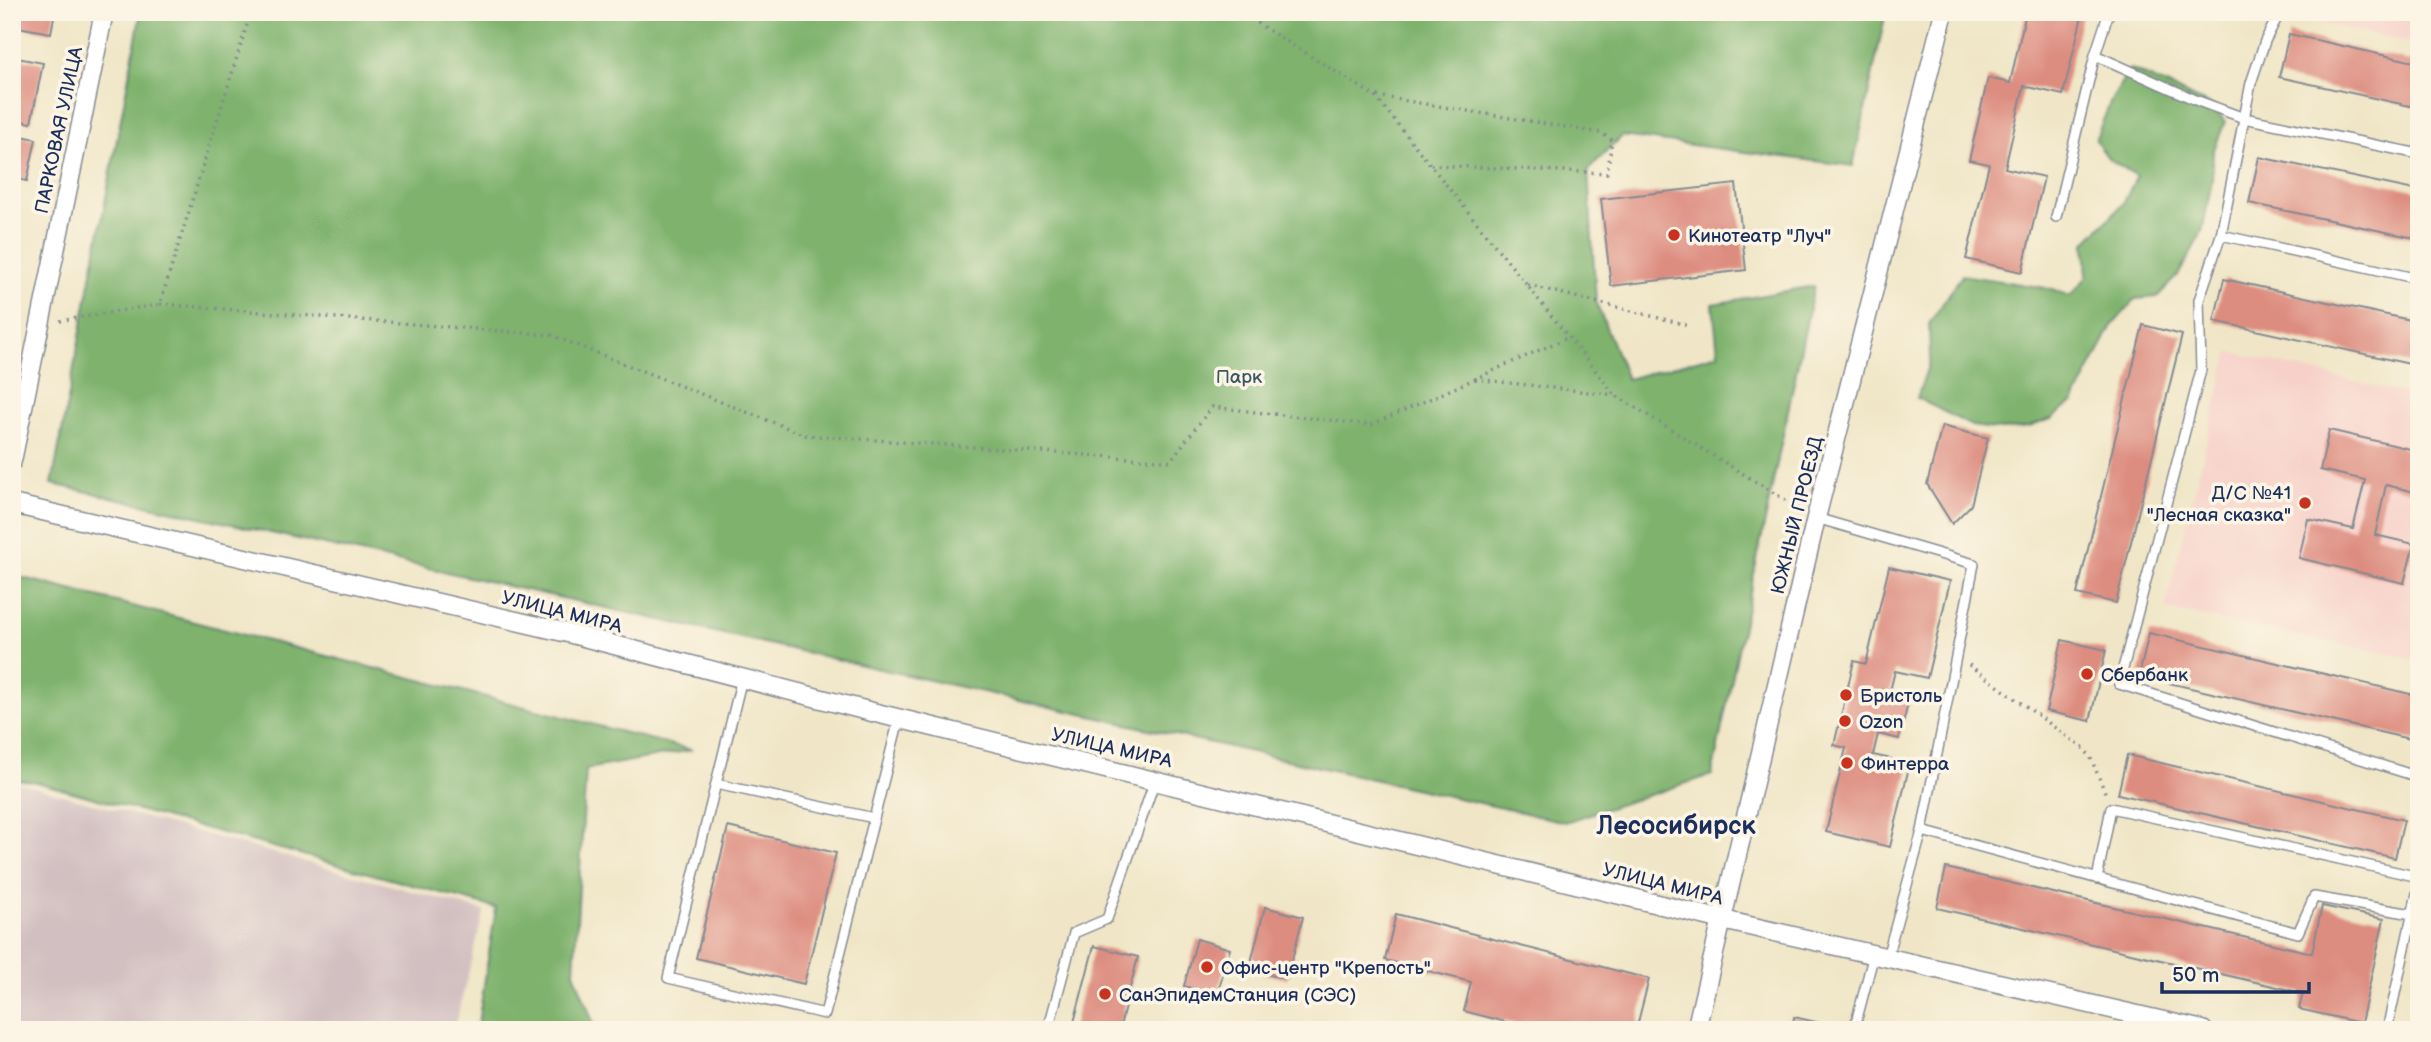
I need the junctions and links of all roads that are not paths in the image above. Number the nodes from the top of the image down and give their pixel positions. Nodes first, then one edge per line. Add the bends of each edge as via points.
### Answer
1 (104, 12) edge
2 (1944, 12) edge
3 (2109, 12) edge
4 (2280, 12) edge
5 (2095, 55) junction
6 (2244, 118) junction
7 (2419, 154) edge
8 (2056, 217) dead end
9 (2221, 235) junction
10 (2419, 279) edge
11 (12, 461) edge
12 (12, 504) edge
13 (1816, 518) junction
14 (742, 678) junction
15 (899, 718) junction
16 (2419, 777) edge
17 (1155, 779) junction
18 (716, 784) junction
19 (874, 818) junction
20 (1922, 831) junction
21 (2419, 877) edge
22 (2097, 879) junction
23 (2419, 884) edge
24 (2412, 914) junction
25 (1723, 920) junction
26 (1880, 956) junction
27 (1048, 1030) edge
28 (1696, 1030) edge
29 (1854, 1030) edge
30 (2203, 1030) edge
31 (2387, 1030) edge

1 - 11 street, ПАРКОВАЯ УЛИЦА
2 - 13 street, ЮЖНЫЙ ПРОЕЗД
3 - 5 lane
4 - 6 lane via 2265,41
5 - 6 lane
5 - 8 lane
6 - 7 lane
6 - 9 lane
9 - 10 lane
9 - 16 lane via 2199,300 2202,370 2119,684
12 - 14 street, УЛИЦА МИРА
13 - 20 lane via 1974,564
13 - 25 street, ЮЖНЫЙ ПРОЕЗД
14 - 15 street, УЛИЦА МИРА
14 - 18 lane
15 - 17 street, УЛИЦА МИРА
15 - 19 lane
17 - 25 street, УЛИЦА МИРА
17 - 27 lane via 1107,919 1074,933
18 - 19 lane
18 - 19 lane via 668,978 825,1014
20 - 22 lane
20 - 26 lane
21 - 22 lane via 2111,808
22 - 24 lane via 2298,933 2314,897
23 - 24 lane
24 - 31 lane
25 - 26 street, УЛИЦА МИРА
25 - 28 street, ЮЖНЫЙ ПРОЕЗД
26 - 29 lane
26 - 30 street, УЛИЦА МИРА

